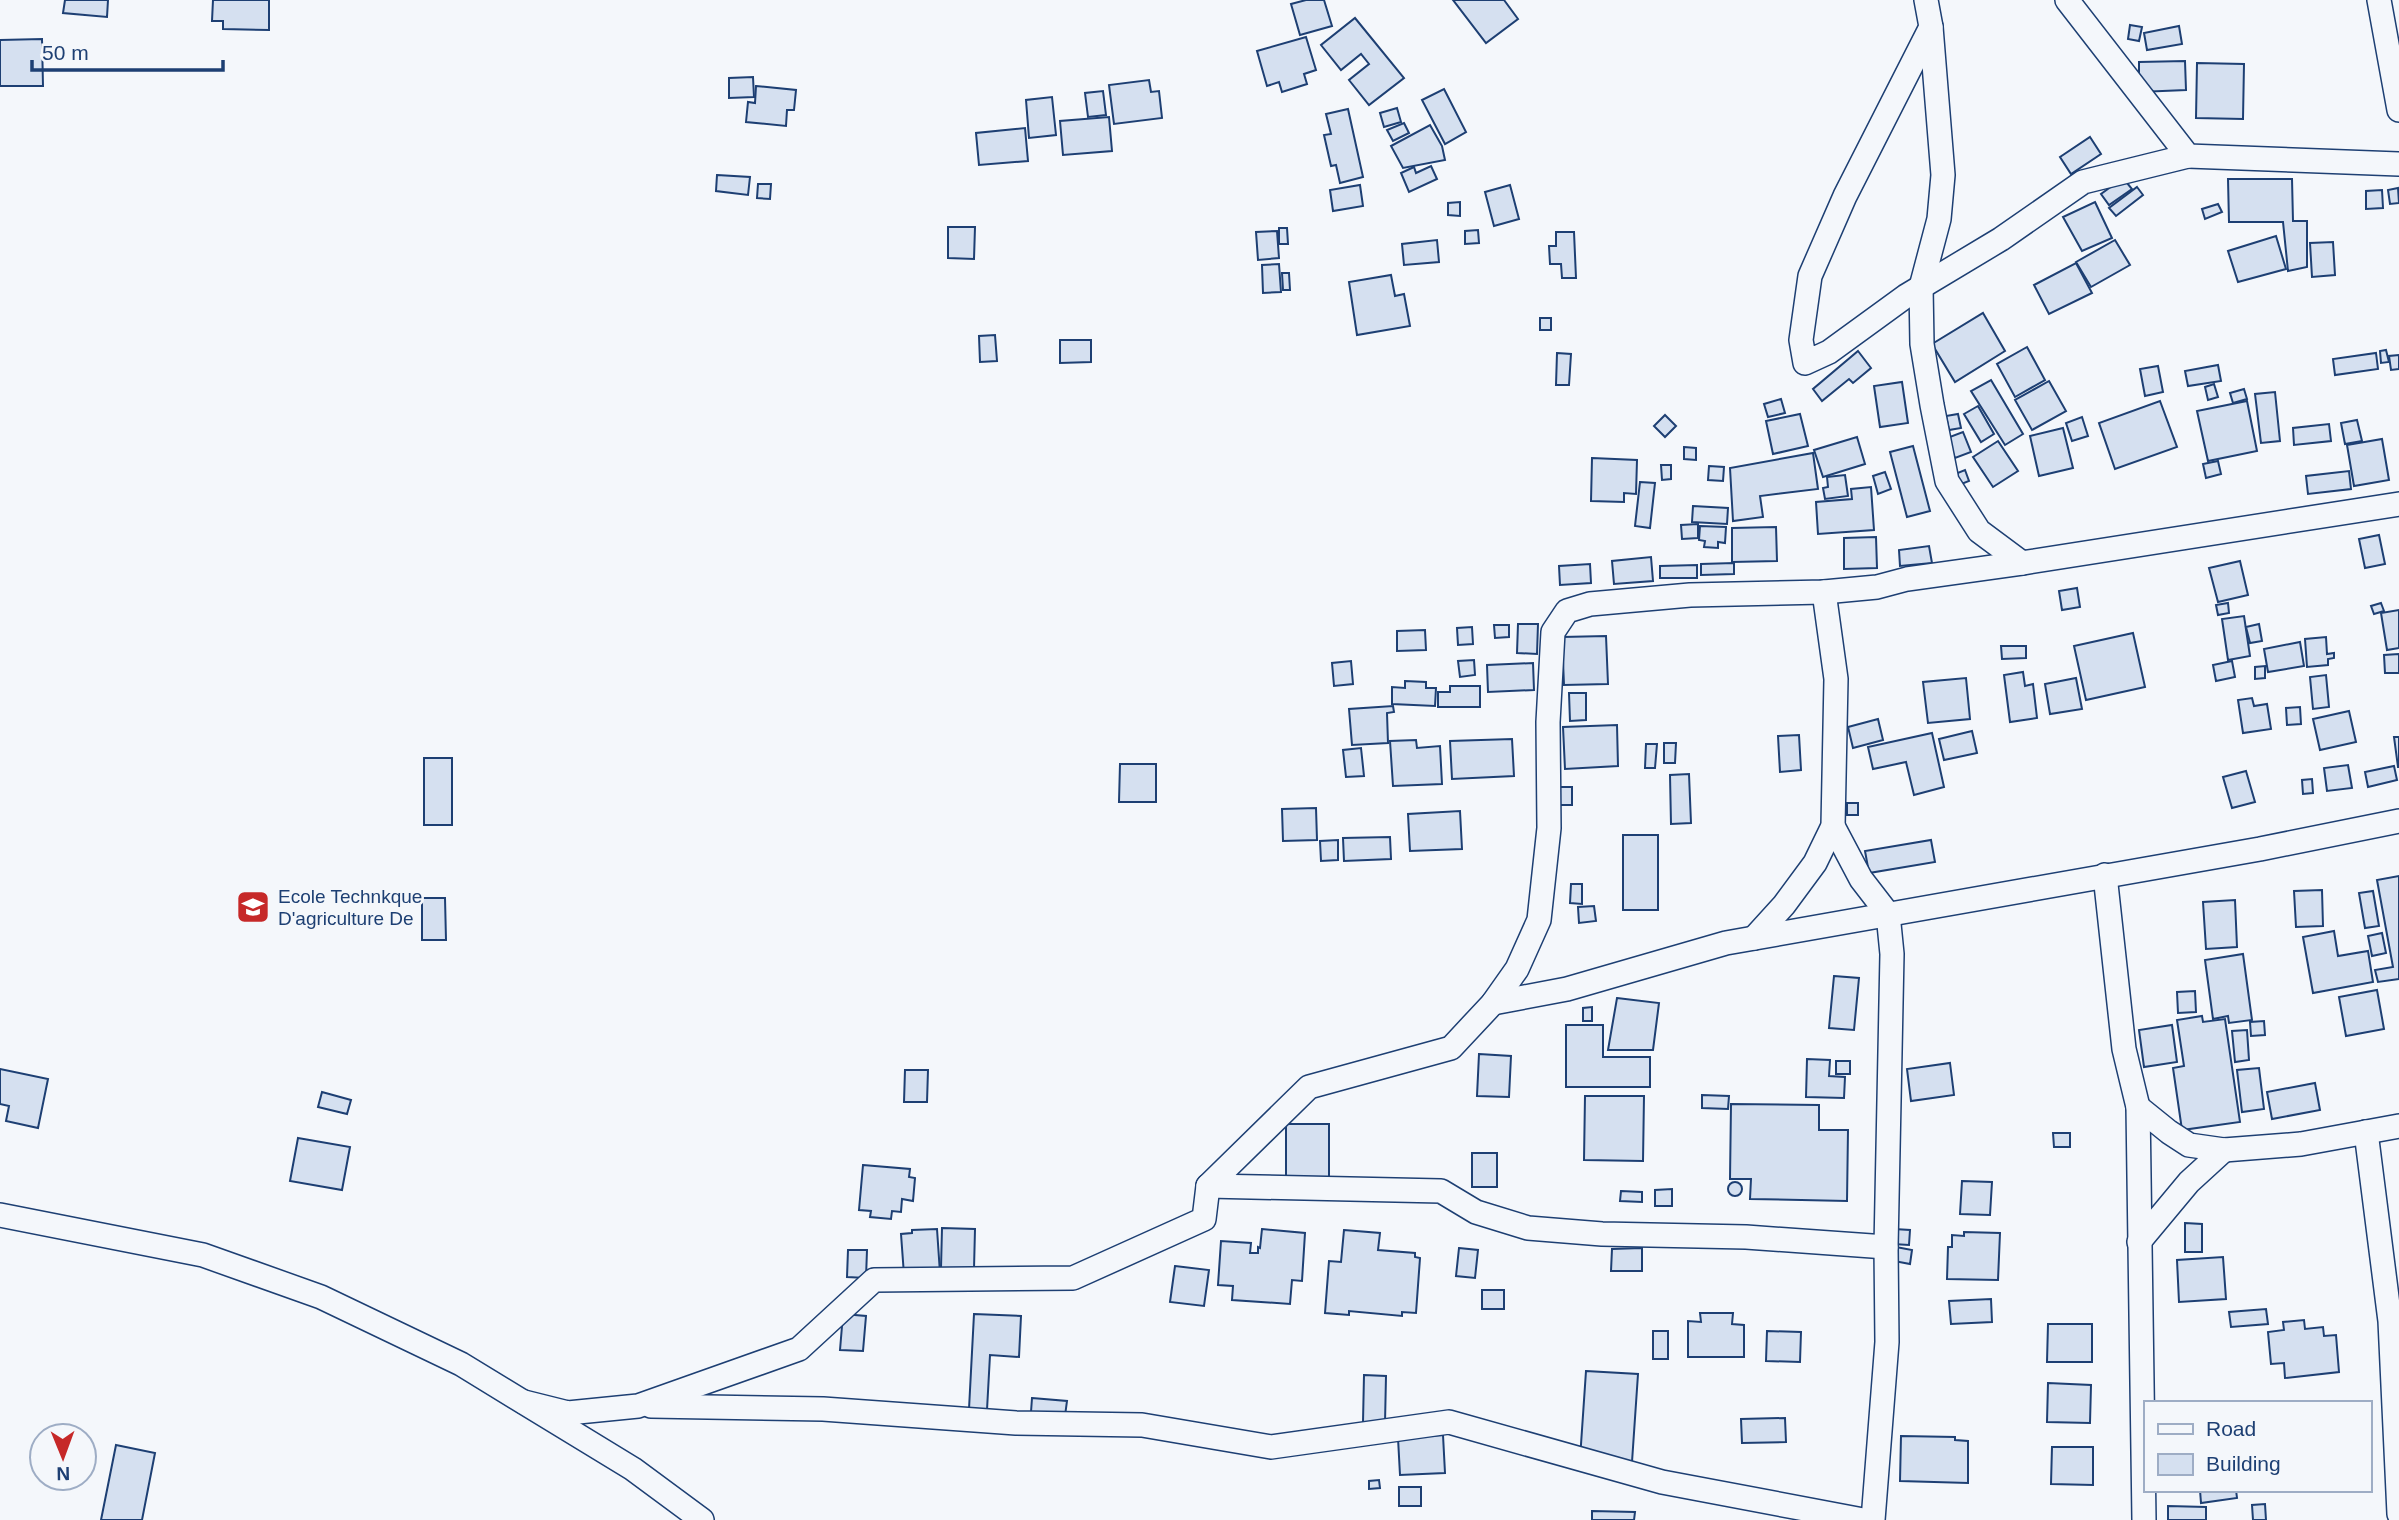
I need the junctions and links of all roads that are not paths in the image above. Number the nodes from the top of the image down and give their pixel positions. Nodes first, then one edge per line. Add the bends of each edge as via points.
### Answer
1 (1926, 0) edge
2 (2067, 0) edge
3 (2379, 0) edge
4 (1931, 27) junction
5 (2399, 110) edge
6 (2188, 156) junction
7 (2399, 164) edge
8 (1921, 287) junction
9 (2399, 504) edge
10 (2022, 564) junction
11 (1824, 592) junction
12 (2399, 821) edge
13 (1833, 826) junction
14 (2105, 876) junction
15 (1888, 914) junction
16 (1754, 938) junction
17 (1493, 1003) junction
18 (2138, 1107) junction
19 (2399, 1126) edge
20 (2366, 1132) junction
21 (2224, 1150) junction
22 (1208, 1186) junction
23 (0, 1215) edge
24 (2139, 1242) junction
25 (1886, 1247) junction
26 (524, 1402) junction
27 (638, 1406) junction
28 (2399, 1514) edge
29 (702, 1520) edge
30 (1863, 1520) edge
31 (1872, 1520) edge
32 (2144, 1520) edge

1 - 4 street
2 - 6 street
3 - 5 street
4 - 8 street via 1942,175 1939,219
4 - 8 street via 1810,276 1801,340 1805,363 1829,352
6 - 7 street
6 - 8 street via 2083,182
8 - 10 street via 1922,344 1947,481 1979,530
9 - 10 street
10 - 11 street
11 - 13 street via 1836,679
11 - 17 street via 1690,595 1590,604 1567,611 1553,632 1549,828 1539,920 1517,969
12 - 14 street
13 - 15 street via 1861,879
13 - 16 street via 1815,863
14 - 15 street
14 - 18 street via 2124,1049
15 - 16 street
15 - 25 street via 1892,954
16 - 17 street via 1567,989
17 - 22 street via 1451,1048 1309,1087
18 - 21 street via 2189,1145
18 - 24 street
19 - 20 street
20 - 21 street via 2301,1144
20 - 28 street via 2390,1321
21 - 24 street via 2189,1182
22 - 25 street via 1441,1191 1476,1212 1528,1228
22 - 27 street via 1204,1219 1073,1278 874,1280 799,1349
23 - 26 street via 203,1255 321,1297 461,1364
24 - 32 street
25 - 31 street via 1887,1342
26 - 27 street via 568,1413
26 - 29 street via 633,1469
27 - 30 street via 822,1409 1016,1423 1142,1425 1271,1447 1449,1422 1662,1482

